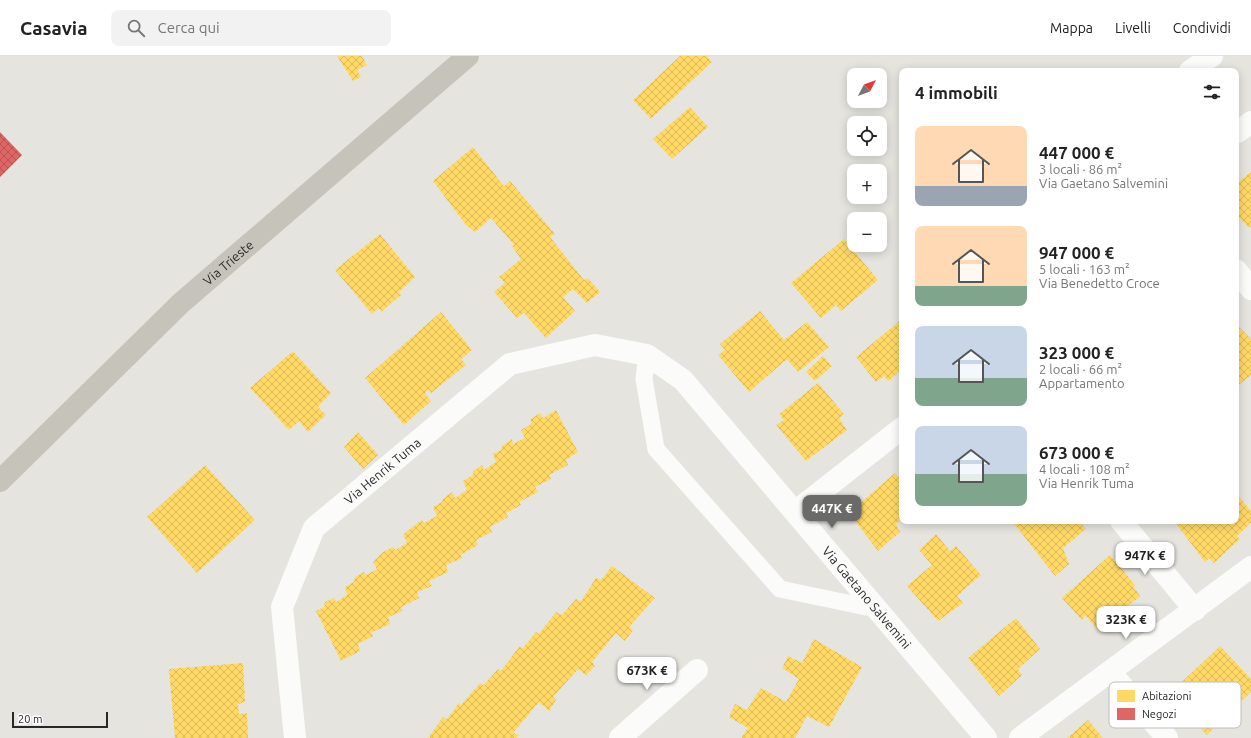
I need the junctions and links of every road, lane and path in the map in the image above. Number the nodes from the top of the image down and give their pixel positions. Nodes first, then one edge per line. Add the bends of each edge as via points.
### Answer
1 (468, 56) edge
2 (1212, 56) edge
3 (1194, 68) edge
4 (1251, 122) edge
5 (1239, 132) edge
6 (1239, 274) edge
7 (1251, 289) edge
8 (647, 355) junction
9 (899, 430) edge
10 (0, 481) edge
11 (795, 512) junction
12 (1123, 524) edge
13 (1251, 567) edge
14 (876, 609) junction
15 (1195, 610) junction
16 (697, 670) dead end
17 (1110, 672) junction
18 (1119, 682) edge
19 (1158, 728) edge
20 (295, 738) edge
21 (620, 738) edge
22 (986, 738) edge
23 (1020, 738) edge
24 (1167, 738) edge

1 - 10 main road, Via Trieste via 181,302
2 - 3 street
4 - 5 street
6 - 7 street
8 - 11 street, Via Gaetano Salvemini via 683,380
8 - 14 lane via 644,379 656,449 780,589
8 - 20 street, Via Henrik Tuma via 595,345 510,364 314,528 282,607
9 - 11 street
11 - 14 street, Via Gaetano Salvemini
12 - 15 street
13 - 15 street
14 - 22 street, Via Gaetano Salvemini
15 - 17 street
16 - 21 street
17 - 18 street
17 - 23 street
19 - 24 street

